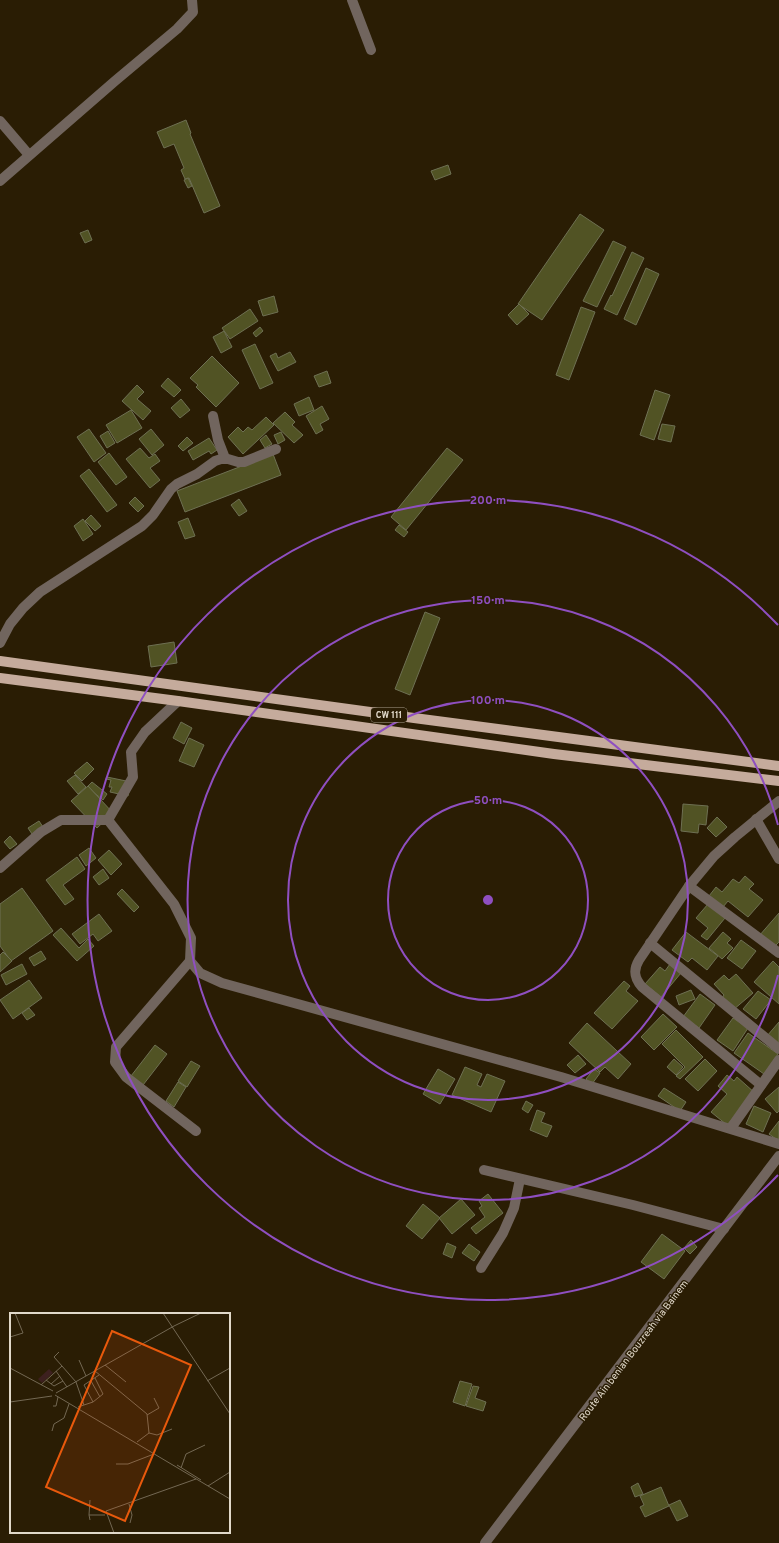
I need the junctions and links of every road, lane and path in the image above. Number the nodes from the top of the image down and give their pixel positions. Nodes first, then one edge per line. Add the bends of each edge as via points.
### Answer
1 (192, 0) edge
2 (352, 0) edge
3 (371, 50) dead end
4 (0, 120) edge
5 (29, 155) junction
6 (0, 181) edge
7 (213, 416) dead end
8 (276, 449) dead end
9 (225, 458) junction
10 (0, 644) edge
11 (0, 661) edge
12 (0, 678) edge
13 (178, 701) junction
14 (779, 766) edge
15 (779, 781) edge
16 (779, 801) edge
17 (756, 819) junction
18 (108, 820) junction
19 (779, 860) edge
20 (0, 868) edge
21 (689, 886) junction
22 (650, 943) junction
23 (779, 953) edge
24 (190, 961) junction
25 (779, 1049) edge
26 (779, 1060) edge
27 (761, 1085) junction
28 (731, 1128) junction
29 (196, 1131) dead end
30 (779, 1144) edge
31 (779, 1156) edge
32 (484, 1170) dead end
33 (520, 1178) junction
34 (724, 1229) junction
35 (481, 1268) dead end
36 (485, 1543) edge

1 - 5 street via 193,12 177,29
2 - 3 street
4 - 5 street
5 - 6 street
7 - 9 street
8 - 9 street via 241,463
9 - 10 street via 177,484 142,526 40,592 10,624
11 - 14 main road, CW 111
12 - 13 main road, CW 111
13 - 15 main road, CW 111 via 554,754
13 - 18 street via 145,732 131,752 133,776
16 - 17 street
17 - 19 street
17 - 21 street via 714,856
18 - 20 street via 61,820 40,832
18 - 24 street via 174,904 191,938
21 - 22 street
21 - 23 street
22 - 25 street
22 - 27 street via 635,969 639,983
24 - 28 street via 200,973 222,983 561,1077
24 - 29 street via 116,1047 115,1062 126,1077
26 - 27 street
27 - 28 street
28 - 30 street
31 - 34 street, Route Ain benian Bouzreah via Bainem
32 - 33 street
33 - 34 street
33 - 35 street via 514,1208 503,1233
34 - 36 street, Route Ain benian Bouzreah via Bainem

